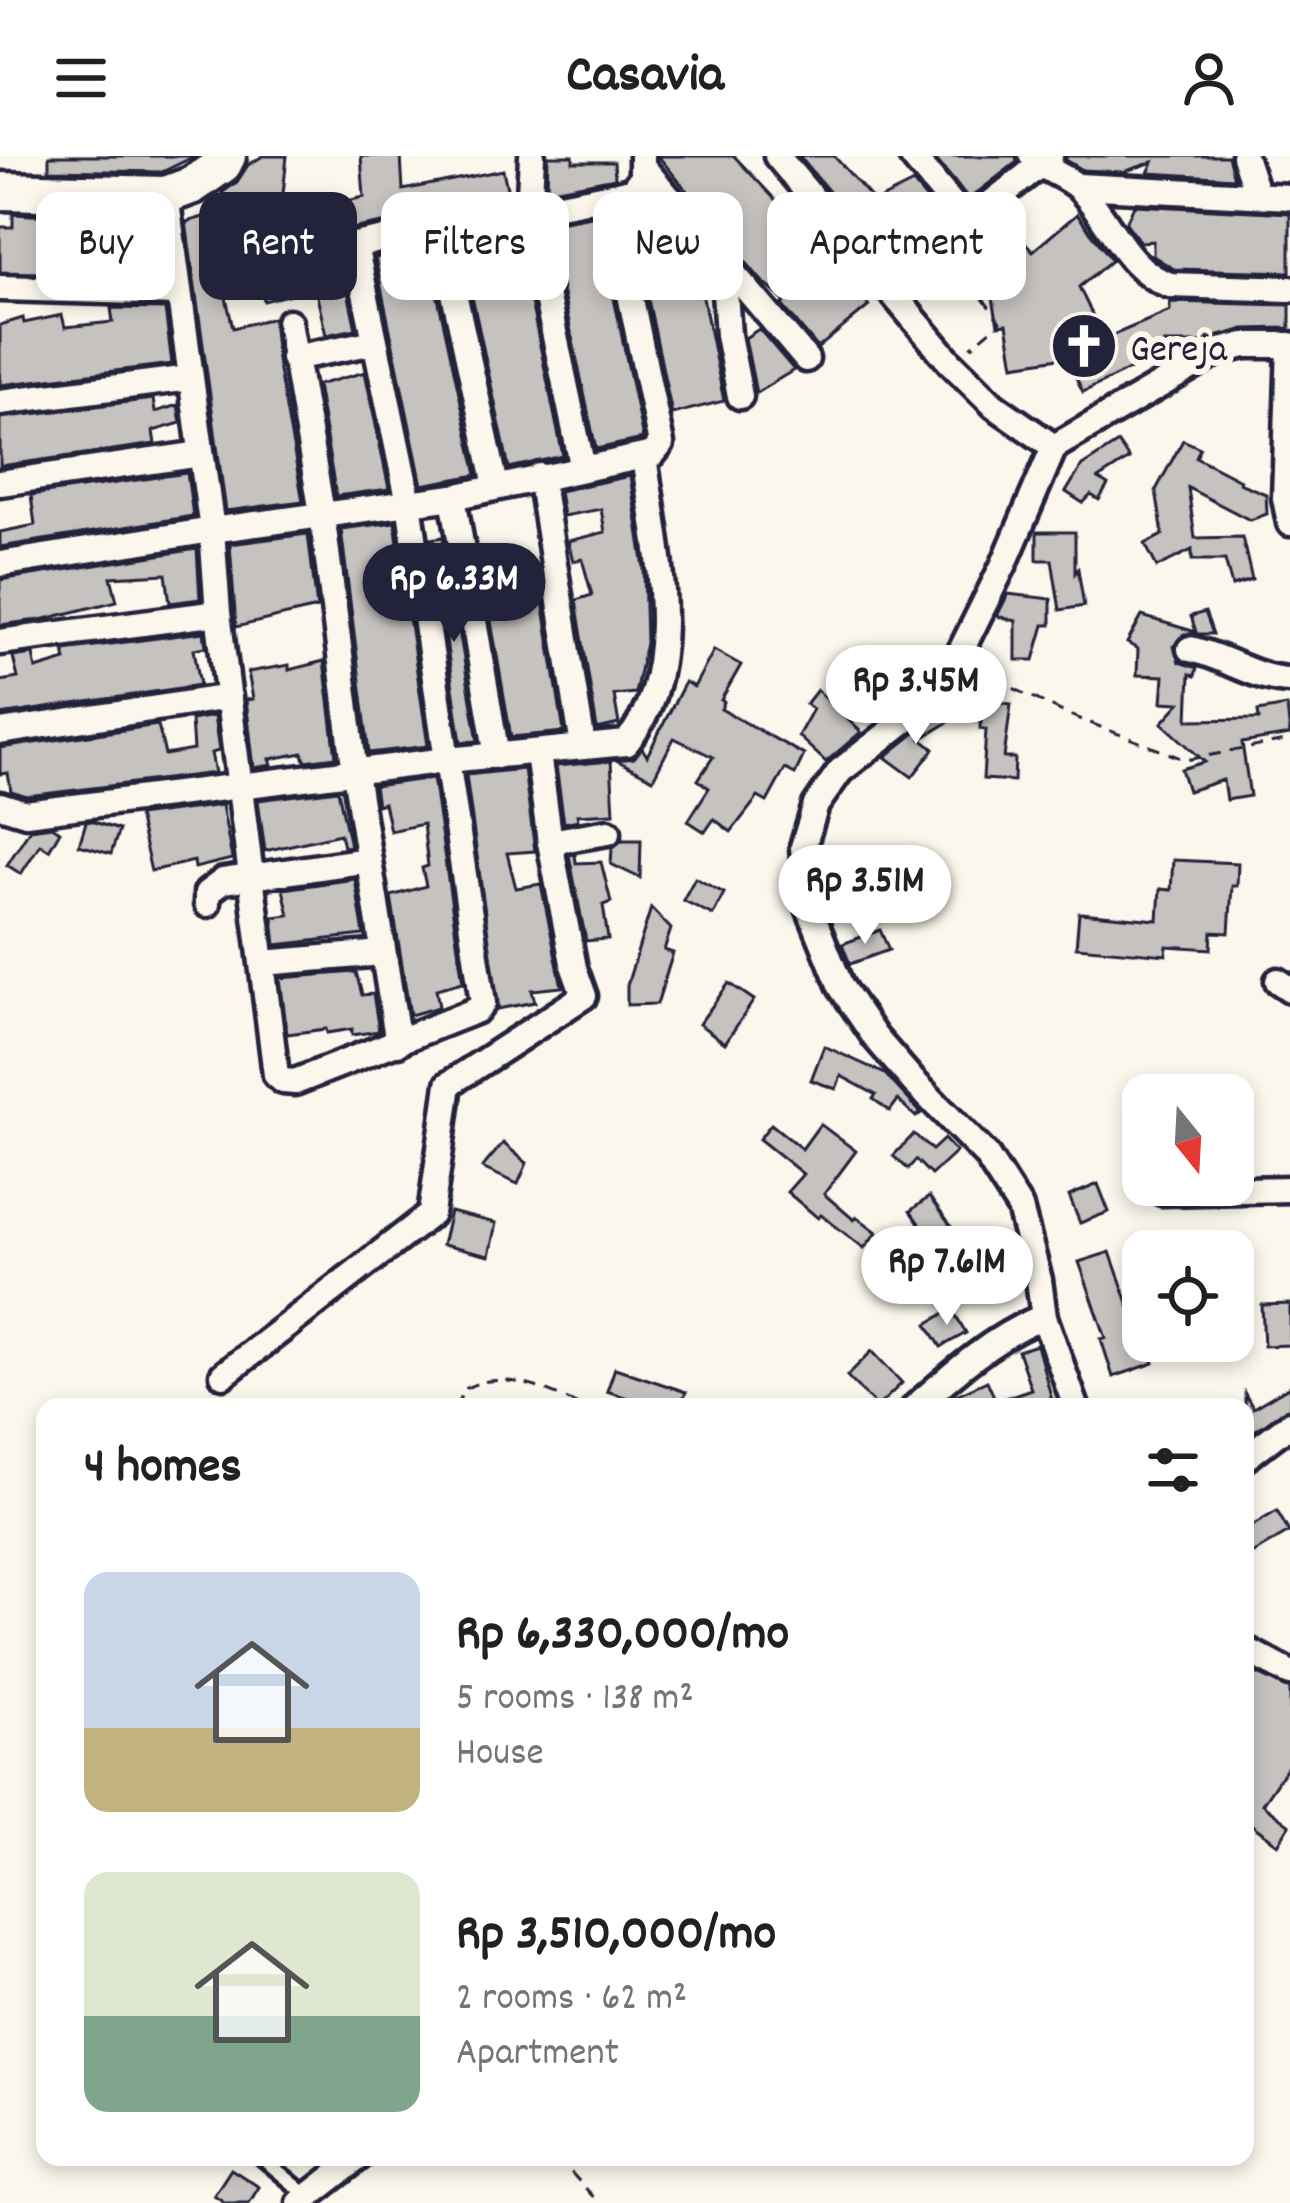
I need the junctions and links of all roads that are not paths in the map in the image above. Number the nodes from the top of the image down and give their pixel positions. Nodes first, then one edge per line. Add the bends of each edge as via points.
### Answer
1 (227, 156) edge
2 (532, 156) edge
3 (777, 156) edge
4 (912, 156) edge
5 (1244, 156) edge
6 (1041, 159) edge
7 (642, 162) edge
8 (1078, 186) junction
9 (0, 191) edge
10 (42, 192) edge
11 (174, 192) edge
12 (530, 192) edge
13 (625, 192) edge
14 (666, 192) edge
15 (808, 192) edge
16 (942, 192) edge
17 (1002, 192) edge
18 (1257, 195) junction
19 (1290, 197) edge
20 (357, 250) edge
21 (175, 275) edge
22 (743, 287) edge
23 (0, 288) edge
24 (1290, 289) edge
25 (177, 293) junction
26 (455, 300) edge
27 (547, 300) edge
28 (631, 300) edge
29 (726, 300) edge
30 (900, 300) edge
31 (289, 322) dead end
32 (375, 342) junction
33 (292, 358) junction
34 (806, 359) dead end
35 (190, 377) junction
36 (740, 396) dead end
37 (0, 401) edge
38 (1054, 447) junction
39 (201, 454) junction
40 (644, 457) junction
41 (583, 469) junction
42 (540, 476) junction
43 (0, 483) edge
44 (496, 486) junction
45 (453, 497) junction
46 (409, 503) junction
47 (322, 513) junction
48 (1290, 524) edge
49 (212, 530) junction
50 (0, 565) edge
51 (218, 613) junction
52 (0, 642) edge
53 (1190, 650) dead end
54 (1290, 680) edge
55 (230, 697) junction
56 (0, 732) edge
57 (583, 746) junction
58 (538, 753) junction
59 (496, 756) junction
60 (446, 760) junction
61 (355, 773) junction
62 (241, 785) junction
63 (0, 806) edge
64 (608, 832) dead end
65 (550, 842) junction
66 (368, 860) junction
67 (252, 875) junction
68 (208, 904) dead end
69 (382, 953) junction
70 (262, 963) junction
71 (398, 1043) junction
72 (1290, 1189) edge
73 (1254, 1190) edge
74 (1044, 1317) junction
75 (224, 1375) dead end
76 (926, 1398) edge
77 (1073, 1398) edge
78 (1290, 1424) edge
79 (1254, 1450) edge
80 (1254, 1653) edge
81 (1290, 1672) edge
82 (270, 2166) edge
83 (347, 2166) edge
84 (304, 2200) edge

1 - 11 street
2 - 12 street
3 - 15 street
4 - 16 street
5 - 18 street
6 - 8 street
6 - 17 street
7 - 13 street via 638,185
7 - 14 street
8 - 18 street
8 - 24 street via 1153,279
9 - 10 street
18 - 19 street
20 - 32 street
21 - 25 street
22 - 34 street
23 - 25 street
25 - 35 street
26 - 44 street
27 - 41 street
28 - 40 street via 661,444
29 - 36 street
30 - 38 street via 994,406
31 - 33 street
32 - 33 street
32 - 46 street
33 - 47 street
35 - 37 street
35 - 39 street
38 - 48 street via 1217,352 1290,344
38 - 74 street via 958,662 926,704 840,771 816,805 802,847 820,944 842,987 913,1082 986,1155 1020,1208
39 - 43 street
39 - 49 street
40 - 41 street
40 - 57 street via 662,661 652,705 626,742
41 - 42 street
42 - 44 street
42 - 57 street
44 - 45 street
45 - 46 street
45 - 59 street
46 - 47 street
46 - 60 street
47 - 49 street
47 - 61 street
49 - 50 street
49 - 51 street
51 - 52 street
51 - 55 street
53 - 54 street
55 - 56 street
55 - 62 street
57 - 58 street
58 - 59 street
58 - 65 street
59 - 60 street
60 - 61 street
60 - 71 street via 483,1003
61 - 62 street
61 - 66 street
62 - 63 street via 26,813
62 - 67 street
64 - 65 street
65 - 75 street via 584,996 449,1084 431,1214
66 - 67 street
66 - 69 street
67 - 68 street via 212,887
67 - 70 street
69 - 70 street
69 - 71 street
70 - 71 street via 276,1075 284,1082
72 - 73 street
74 - 76 street
74 - 77 street
78 - 79 street
80 - 81 street
82 - 84 lane
83 - 84 street

